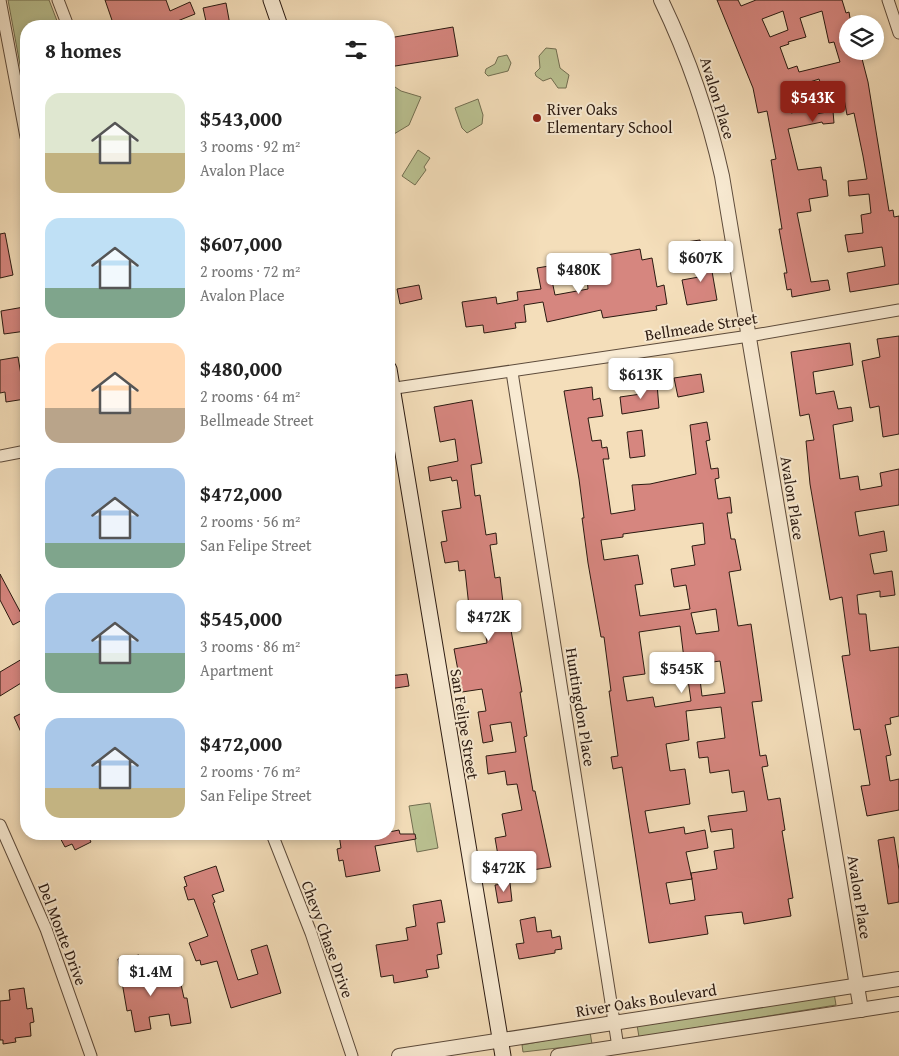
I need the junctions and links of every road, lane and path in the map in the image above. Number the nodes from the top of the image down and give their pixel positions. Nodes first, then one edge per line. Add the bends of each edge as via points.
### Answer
1 (0, 0) edge
2 (58, 0) edge
3 (271, 0) edge
4 (661, 0) edge
5 (888, 0) edge
6 (66, 20) edge
7 (278, 20) edge
8 (899, 33) edge
9 (20, 105) edge
10 (899, 310) edge
11 (749, 336) junction
12 (512, 372) junction
13 (395, 388) edge
14 (395, 419) edge
15 (20, 452) edge
16 (0, 456) edge
17 (0, 825) edge
18 (274, 840) edge
19 (899, 979) edge
20 (857, 986) junction
21 (899, 1004) edge
22 (861, 1010) junction
23 (614, 1023) junction
24 (500, 1040) junction
25 (618, 1047) junction
26 (91, 1056) edge
27 (352, 1056) edge
28 (398, 1056) edge
29 (503, 1056) edge
30 (558, 1056) edge

1 - 9 street
2 - 6 street
3 - 7 main road
4 - 11 street, Avalon Place via 692,68 710,123
5 - 8 street
10 - 11 street, Bellmeade Street
11 - 12 street, Bellmeade Street
11 - 20 street, Avalon Place
12 - 13 street, Bellmeade Street
12 - 23 street, Huntingdon Place
14 - 24 main road, San Felipe Street
15 - 16 street
17 - 26 street, Del Monte Drive via 46,929
18 - 27 street, Chevy Chase Drive via 311,933
19 - 20 street, River Oaks Boulevard
20 - 22 street, Avalon Place
20 - 23 street, River Oaks Boulevard
21 - 22 street
22 - 25 street
23 - 24 street, River Oaks Boulevard
23 - 25 street, Huntingdon Place
24 - 28 street, River Oaks Boulevard
24 - 29 main road, San Felipe Street
25 - 30 street

